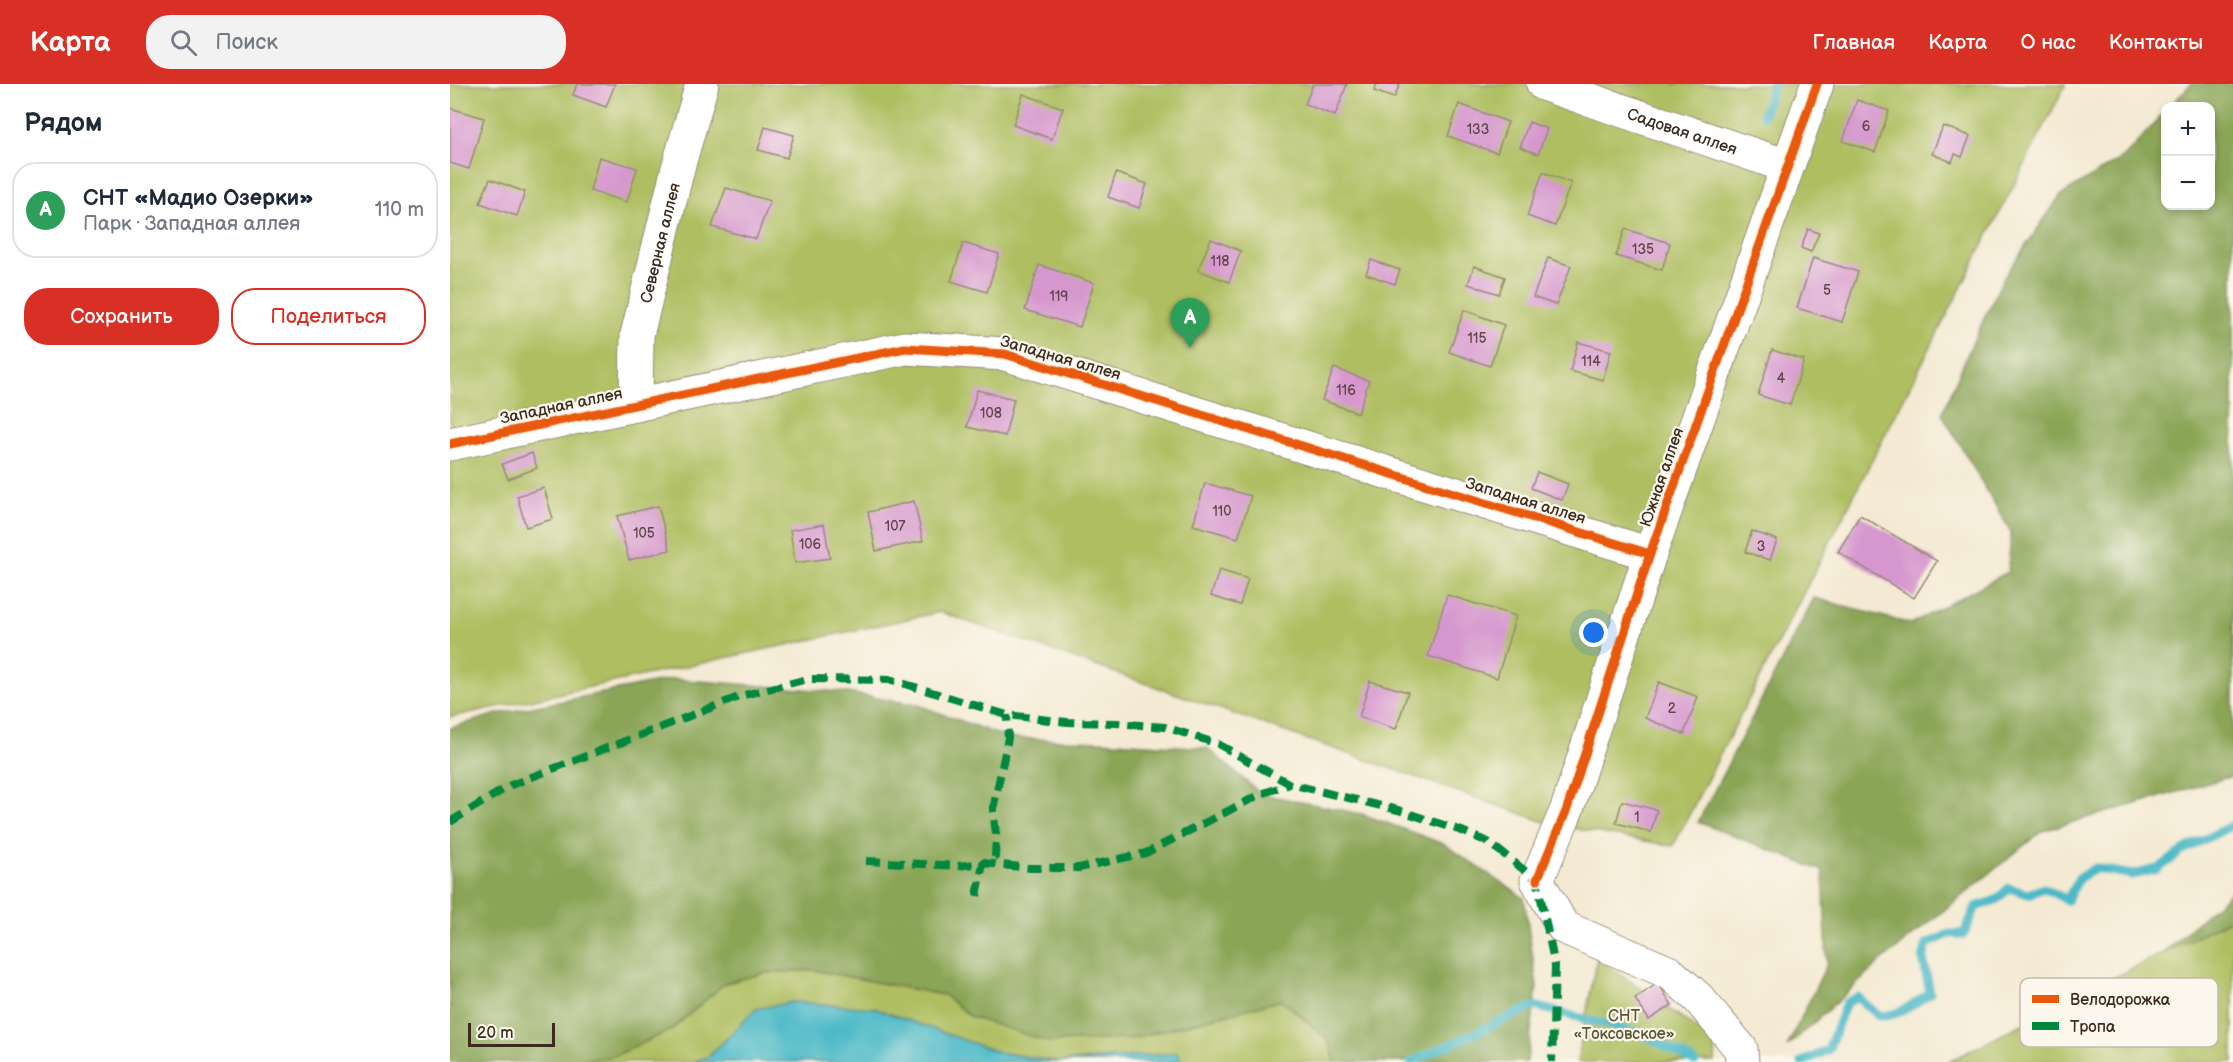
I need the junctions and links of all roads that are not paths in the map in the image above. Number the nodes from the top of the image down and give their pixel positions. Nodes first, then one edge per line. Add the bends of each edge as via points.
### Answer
1 (702, 84) edge
2 (1543, 84) edge
3 (1817, 84) edge
4 (1787, 166) junction
5 (636, 405) junction
6 (450, 444) edge
7 (1650, 554) junction
8 (1742, 1055) edge

1 - 5 street, Северная аллея via 637,335
2 - 4 street, Садовая аллея
3 - 4 street, Южная аллея
4 - 7 street, Южная аллея
5 - 6 street, Западная аллея
5 - 7 street, Западная аллея via 905,348 1005,354
7 - 8 street, Южная аллея via 1568,809 1537,880 1563,927 1670,973 1698,998

